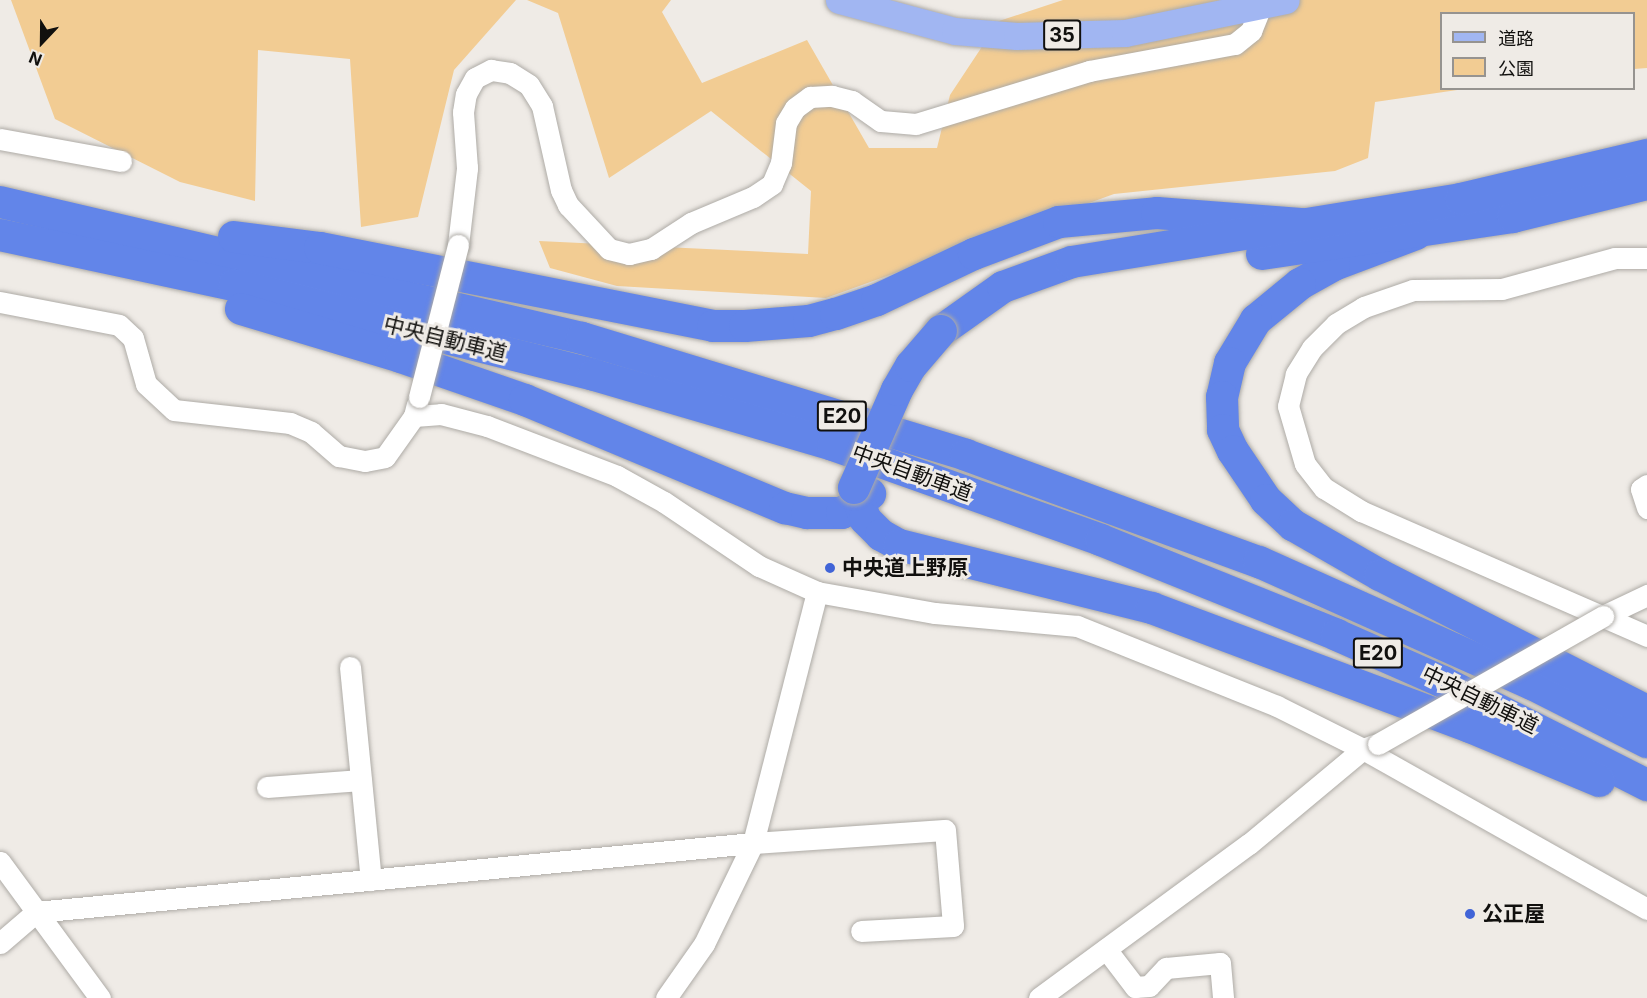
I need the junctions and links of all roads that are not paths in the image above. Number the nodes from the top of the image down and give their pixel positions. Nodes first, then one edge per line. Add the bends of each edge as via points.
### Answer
1 (839, 0) edge
2 (1274, 2) edge
3 (0, 139) edge
4 (1647, 154) edge
5 (120, 161) dead end
6 (1647, 184) edge
7 (0, 202) edge
8 (52, 213) junction
9 (1314, 225) junction
10 (1416, 234) junction
11 (0, 235) edge
12 (0, 245) edge
13 (1647, 258) edge
14 (0, 302) edge
15 (948, 337) junction
16 (416, 406) junction
17 (1647, 485) edge
18 (860, 496) junction
19 (1647, 508) edge
20 (817, 592) junction
21 (1647, 595) edge
22 (1604, 616) junction
23 (1647, 636) edge
24 (350, 667) dead end
25 (1647, 711) edge
26 (1647, 742) edge
27 (1370, 746) junction
28 (361, 780) junction
29 (1647, 785) edge
30 (267, 787) dead end
31 (1647, 802) edge
32 (753, 843) junction
33 (0, 862) edge
34 (371, 880) junction
35 (1647, 909) edge
36 (36, 912) junction
37 (861, 931) dead end
38 (0, 943) edge
39 (1106, 949) junction
40 (1150, 992) edge
41 (100, 998) edge
42 (666, 998) edge
43 (1039, 998) edge
44 (1222, 998) edge

1 - 2 main road, 35 via 955,31 1017,36 1125,33
2 - 16 street, bridge via 1251,32 1235,44 1089,71 916,124 881,121 852,101 832,96 810,97 795,108 786,123 781,163 772,184 753,197 691,223 651,249 629,254 609,249 568,205 542,106 529,86 510,73 491,70 475,78 466,94 463,112 467,168 458,245
3 - 5 street
4 - 9 highway via 1461,199
6 - 10 highway via 1513,217
7 - 8 highway, 中央自動車道 / E20
8 - 9 highway via 320,248 713,326 809,321 836,314 877,300 1026,233 1094,216 1193,214
8 - 26 highway, 中央自動車道 / E20 via 582,338 966,455 1259,562 1532,684
9 - 15 highway via 1071,262 1003,287
10 - 15 highway via 1091,275 1026,296
10 - 25 highway via 1334,265 1300,284 1256,320 1230,363 1222,397 1223,430 1233,451 1266,500 1293,525 1380,575
11 - 29 highway, 中央自動車道 / E20 via 234,285 594,375 833,445 1101,540 1337,635 1454,687
12 - 18 highway via 219,302 401,357 536,405 785,508 826,515
13 - 22 street via 1615,258 1502,289 1413,290 1365,307 1336,324 1312,348 1296,375 1288,406 1305,464 1324,488 1361,511
14 - 16 street via 119,325 133,338 146,384 174,410 290,423 311,432 339,456 365,461 385,457
15 - 18 highway, bridge via 897,390
16 - 20 street via 487,426 617,476 664,502 759,566
17 - 19 street via 1641,489
18 - 31 highway via 881,535 899,545 1152,608 1470,727
20 - 27 street via 934,613 1077,626
20 - 32 street
21 - 22 street
22 - 23 street
22 - 27 street, bridge
24 - 28 street
27 - 35 street
27 - 39 street via 1249,844
28 - 30 street
28 - 34 street
32 - 34 street
32 - 37 street via 945,830 953,926
32 - 42 street via 704,944
33 - 36 street
34 - 36 street
36 - 38 street
36 - 41 street
39 - 40 street via 1135,987
39 - 43 street
40 - 44 street via 1166,968 1220,963

